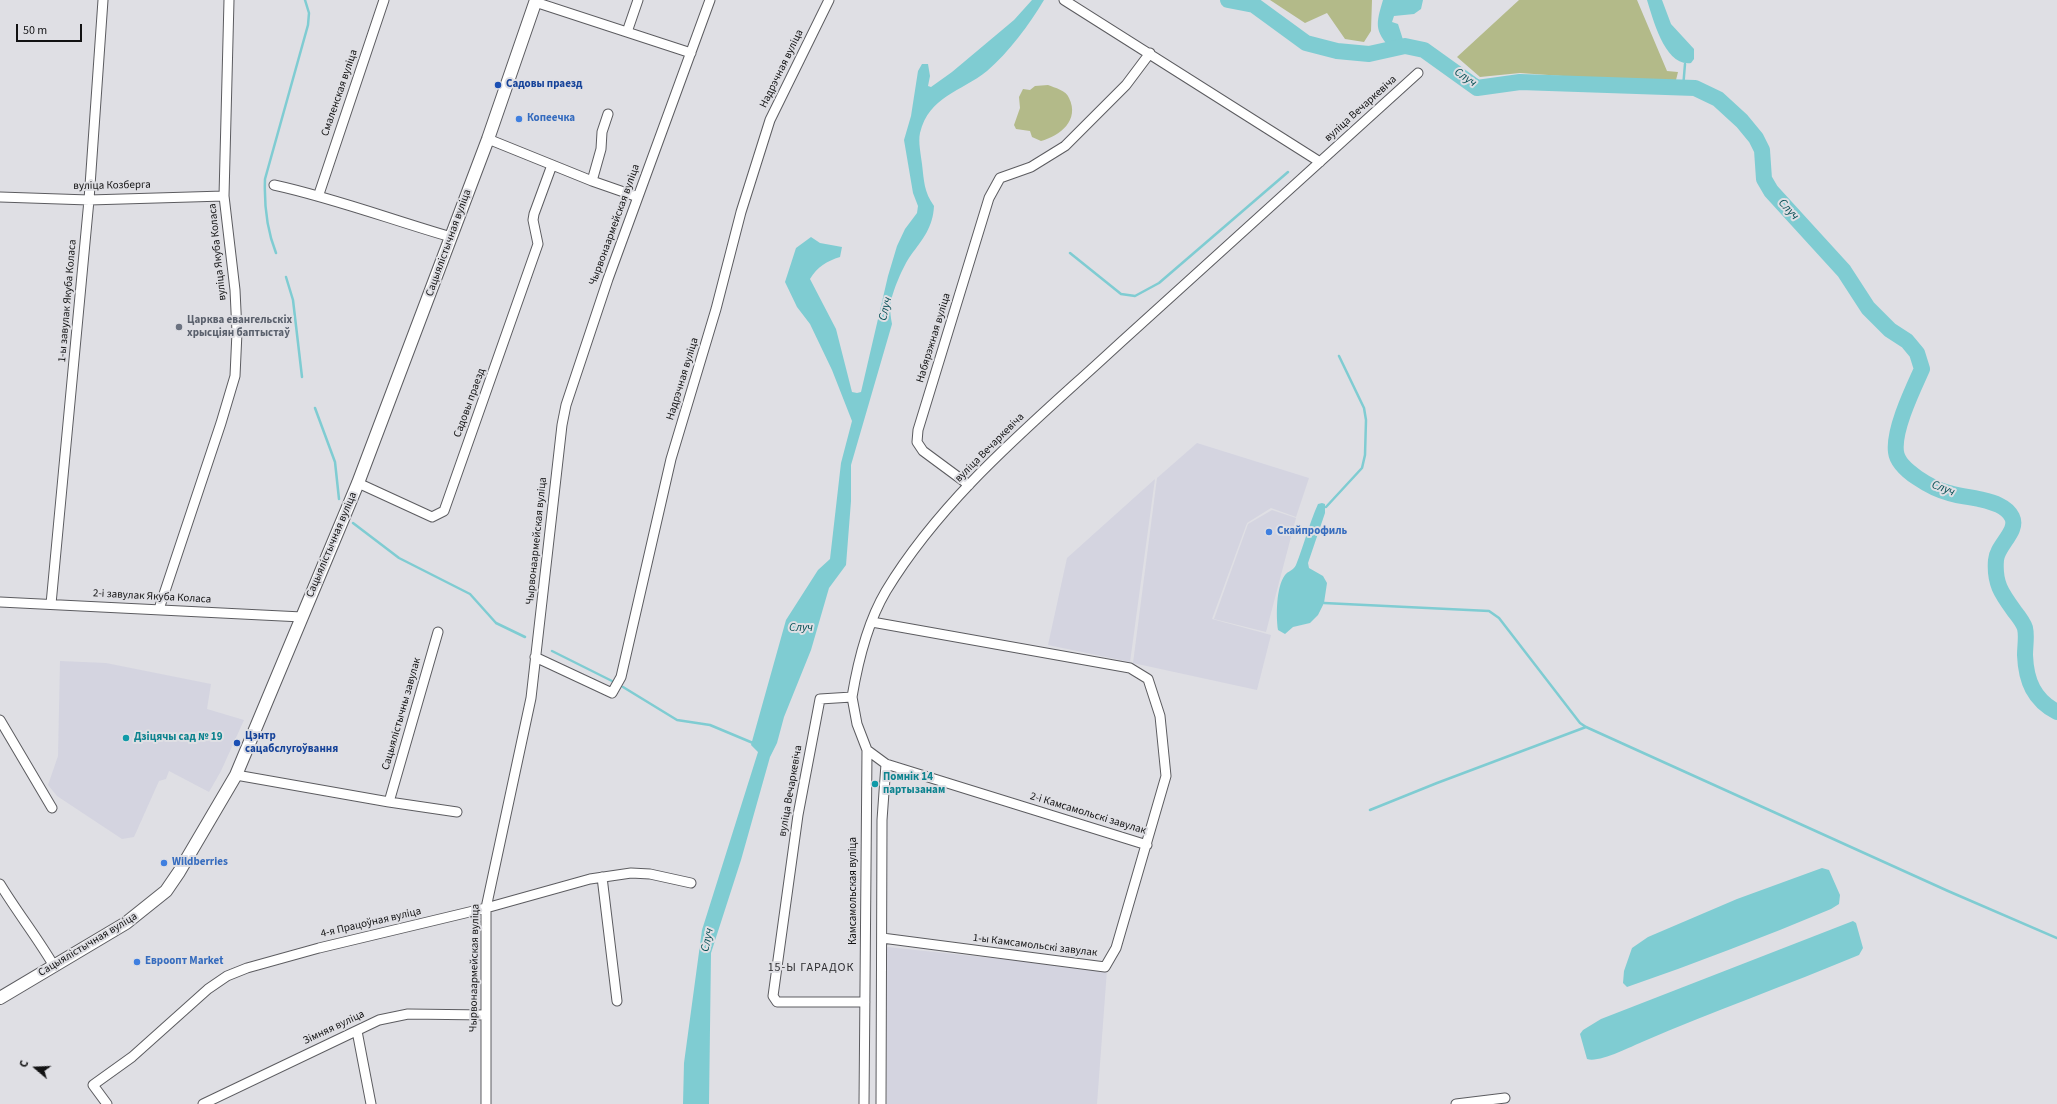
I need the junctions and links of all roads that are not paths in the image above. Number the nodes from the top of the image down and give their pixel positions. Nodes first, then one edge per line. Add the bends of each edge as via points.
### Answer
1 (103, 0) edge
2 (229, 0) edge
3 (384, 0) edge
4 (638, 0) edge
5 (710, 0) edge
6 (829, 0) edge
7 (1064, 0) edge
8 (535, 1) edge
9 (627, 32) junction
10 (691, 53) junction
11 (1150, 53) junction
12 (1418, 73) dead end
13 (608, 114) dead end
14 (488, 139) junction
15 (1320, 162) junction
16 (552, 166) junction
17 (592, 181) junction
18 (274, 184) dead end
19 (319, 194) junction
20 (224, 196) junction
21 (0, 197) edge
22 (638, 197) junction
23 (89, 200) junction
24 (451, 237) junction
25 (358, 483) junction
26 (969, 485) junction
27 (0, 602) edge
28 (52, 604) junction
29 (159, 609) junction
30 (302, 617) junction
31 (872, 622) junction
32 (438, 632) dead end
33 (535, 658) junction
34 (852, 697) junction
35 (0, 720) edge
36 (867, 750) junction
37 (886, 764) junction
38 (236, 775) junction
39 (389, 802) junction
40 (52, 808) dead end
41 (458, 812) dead end
42 (1147, 845) junction
43 (602, 878) junction
44 (691, 883) dead end
45 (0, 884) edge
46 (486, 908) junction
47 (882, 938) junction
48 (54, 966) junction
49 (0, 998) edge
50 (617, 1001) dead end
51 (865, 1002) junction
52 (486, 1015) junction
53 (357, 1030) junction
54 (1505, 1098) dead end
55 (107, 1104) edge
56 (203, 1104) edge
57 (371, 1104) edge
58 (486, 1104) edge
59 (864, 1104) edge
60 (881, 1104) edge
61 (1456, 1104) edge

1 - 23 street, 1-ы завулак Якуба Коласа
2 - 20 street, вуліца Якуба Коласа
3 - 19 street, Смаленская вуліца
4 - 9 street
5 - 10 street, Чырвонаармейская вуліца
6 - 33 street, Надрэчная вуліца via 770,120 741,212 716,309 671,459 621,677 612,693
7 - 11 street
8 - 9 street
8 - 14 main road, Сацыялістычная вуліца
9 - 10 street
10 - 22 street, Чырвонаармейская вуліца
11 - 15 street
11 - 26 street, Набярэжная вуліца via 1126,85 1065,146 1031,167 1000,178 989,198 918,430 917,442 923,451
12 - 15 street, вуліца Вечаркевіча
13 - 17 street
14 - 16 street
14 - 24 main road, Сацыялістычная вуліца
15 - 26 street, вуліца Вечаркевіча via 1034,421
16 - 17 street
16 - 25 street, Садовы праезд via 534,214 538,244 444,511 432,517
17 - 22 street
18 - 19 street
19 - 24 street via 380,216
20 - 23 street, вуліца Козберга
20 - 29 street, вуліца Якуба Коласа via 235,290 235,376
21 - 23 street, вуліца Козберга
22 - 33 street, Чырвонаармейская вуліца via 566,405
23 - 28 street, 1-ы завулак Якуба Коласа
24 - 25 main road, Сацыялістычная вуліца
25 - 30 main road, Сацыялістычная вуліца
26 - 31 street, вуліца Вечаркевіча via 921,541 886,592
27 - 28 street, 2-і завулак Якуба Коласа
28 - 29 street, 2-і завулак Якуба Коласа
29 - 30 street, 2-і завулак Якуба Коласа
30 - 38 main road, Сацыялістычная вуліца
31 - 34 street, вуліца Вечаркевіча via 858,661
31 - 42 street, 2-і Камсамольскі завулак via 1130,668 1148,679 1160,716 1166,776
32 - 39 street, Сацыялістычны завулак
33 - 46 street, Чырвонаармейская вуліца via 532,698
34 - 36 street via 857,724
34 - 51 street, вуліца Вечаркевіча via 820,699 798,816 773,996 776,1002
35 - 40 street
36 - 37 street, 2-і Камсамольскі завулак
36 - 51 street, Камсамольская вуліца
37 - 42 street, 2-і Камсамольскі завулак
37 - 47 street via 882,820
38 - 39 street
38 - 48 main road, Сацыялістычная вуліца via 166,891 126,923
39 - 41 street
42 - 47 street, 1-ы Камсамольскі завулак via 1116,948 1105,967
43 - 44 street, 4-я Працоўная вуліца via 631,873 650,874
43 - 46 street, 4-я Працоўная вуліца via 576,882
43 - 50 street
45 - 48 street via 16,912 32,930
46 - 52 street, Чырвонаармейская вуліца
46 - 55 street, 4-я Працоўная вуліца via 319,948 227,976 208,989 132,1057 93,1085
47 - 60 street
48 - 49 main road, Сацыялістычная вуліца
51 - 59 street, Камсамольская вуліца
52 - 53 street, Зімняя вуліца via 408,1014 379,1020
52 - 58 street, Чырвонаармейская вуліца
53 - 56 street, Зімняя вуліца
53 - 57 street
54 - 61 street

